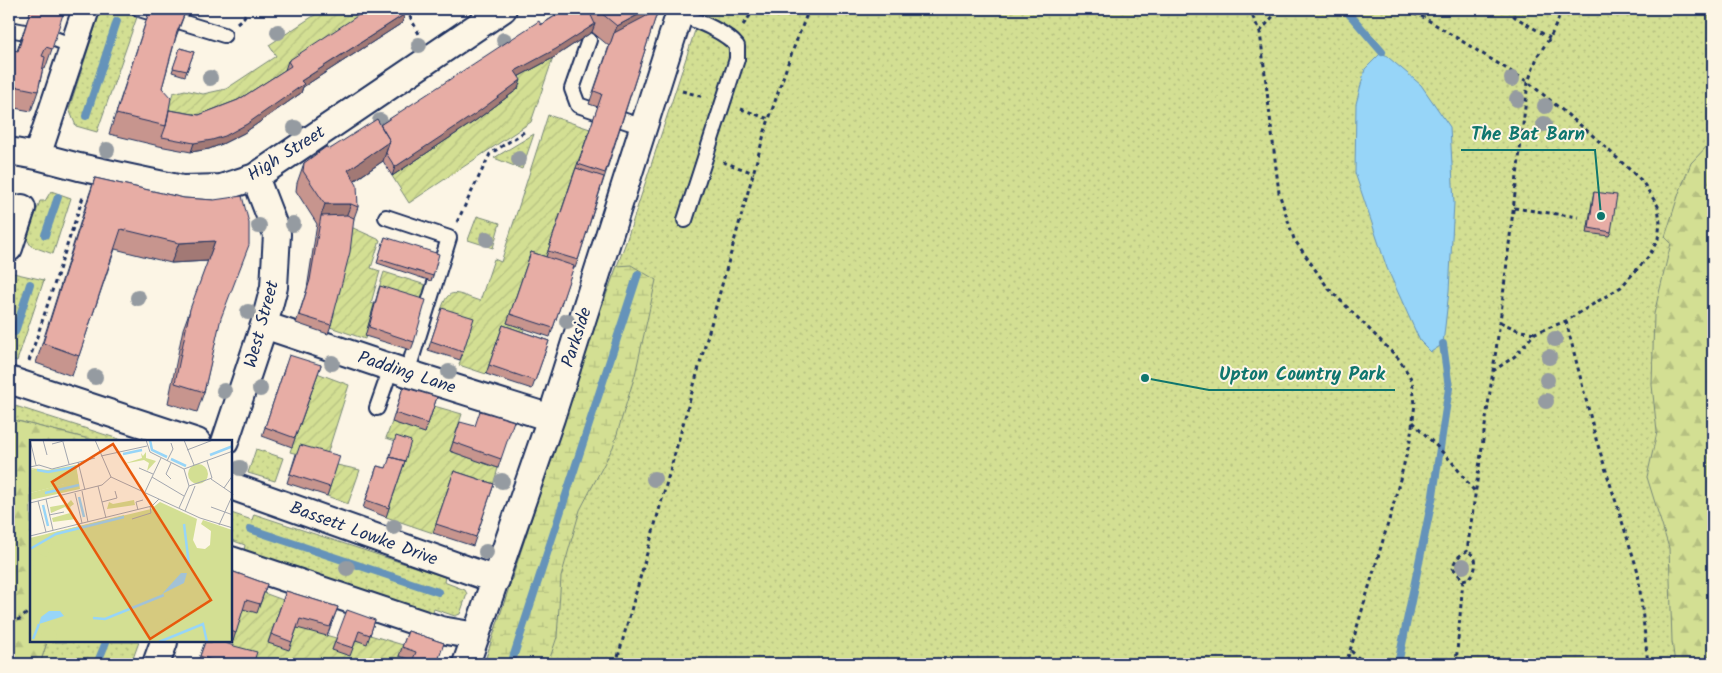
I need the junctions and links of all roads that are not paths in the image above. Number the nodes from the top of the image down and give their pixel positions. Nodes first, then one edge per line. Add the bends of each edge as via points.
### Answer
1 (86, 9) edge
2 (139, 9) edge
3 (503, 9) edge
4 (680, 11) edge
5 (9, 29) edge
6 (224, 35) dead end
7 (588, 40) edge
8 (73, 46) junction
9 (643, 127) junction
10 (9, 151) edge
11 (37, 156) junction
12 (255, 177) junction
13 (22, 208) dead end
14 (386, 217) dead end
15 (685, 220) dead end
16 (9, 248) edge
17 (264, 325) junction
18 (399, 370) junction
19 (9, 380) edge
20 (377, 408) dead end
21 (551, 418) junction
22 (191, 440) edge
23 (226, 440) edge
24 (232, 486) edge
25 (232, 560) edge
26 (496, 580) junction
27 (476, 636) junction
28 (164, 643) edge
29 (156, 664) edge
30 (466, 664) edge

1 - 8 street
2 - 6 lane
3 - 12 street, High Street
4 - 9 street, Parkside
4 - 15 lane via 737,46 737,60
5 - 8 lane via 47,36
7 - 9 lane via 572,89 578,105
8 - 11 street
9 - 21 street, Parkside
10 - 11 street, High Street
11 - 12 street, High Street via 182,189 221,188
12 - 17 street, West Street via 277,234 274,287
13 - 16 street
14 - 18 lane via 449,238
17 - 18 street, Padding Lane
17 - 23 street, West Street
18 - 20 lane
18 - 21 street, Padding Lane
19 - 22 street
21 - 26 street, Parkside
24 - 26 street, Bassett Lowke Drive
25 - 27 street via 441,630
26 - 27 street, Parkside
27 - 30 street, Parkside
28 - 29 street

